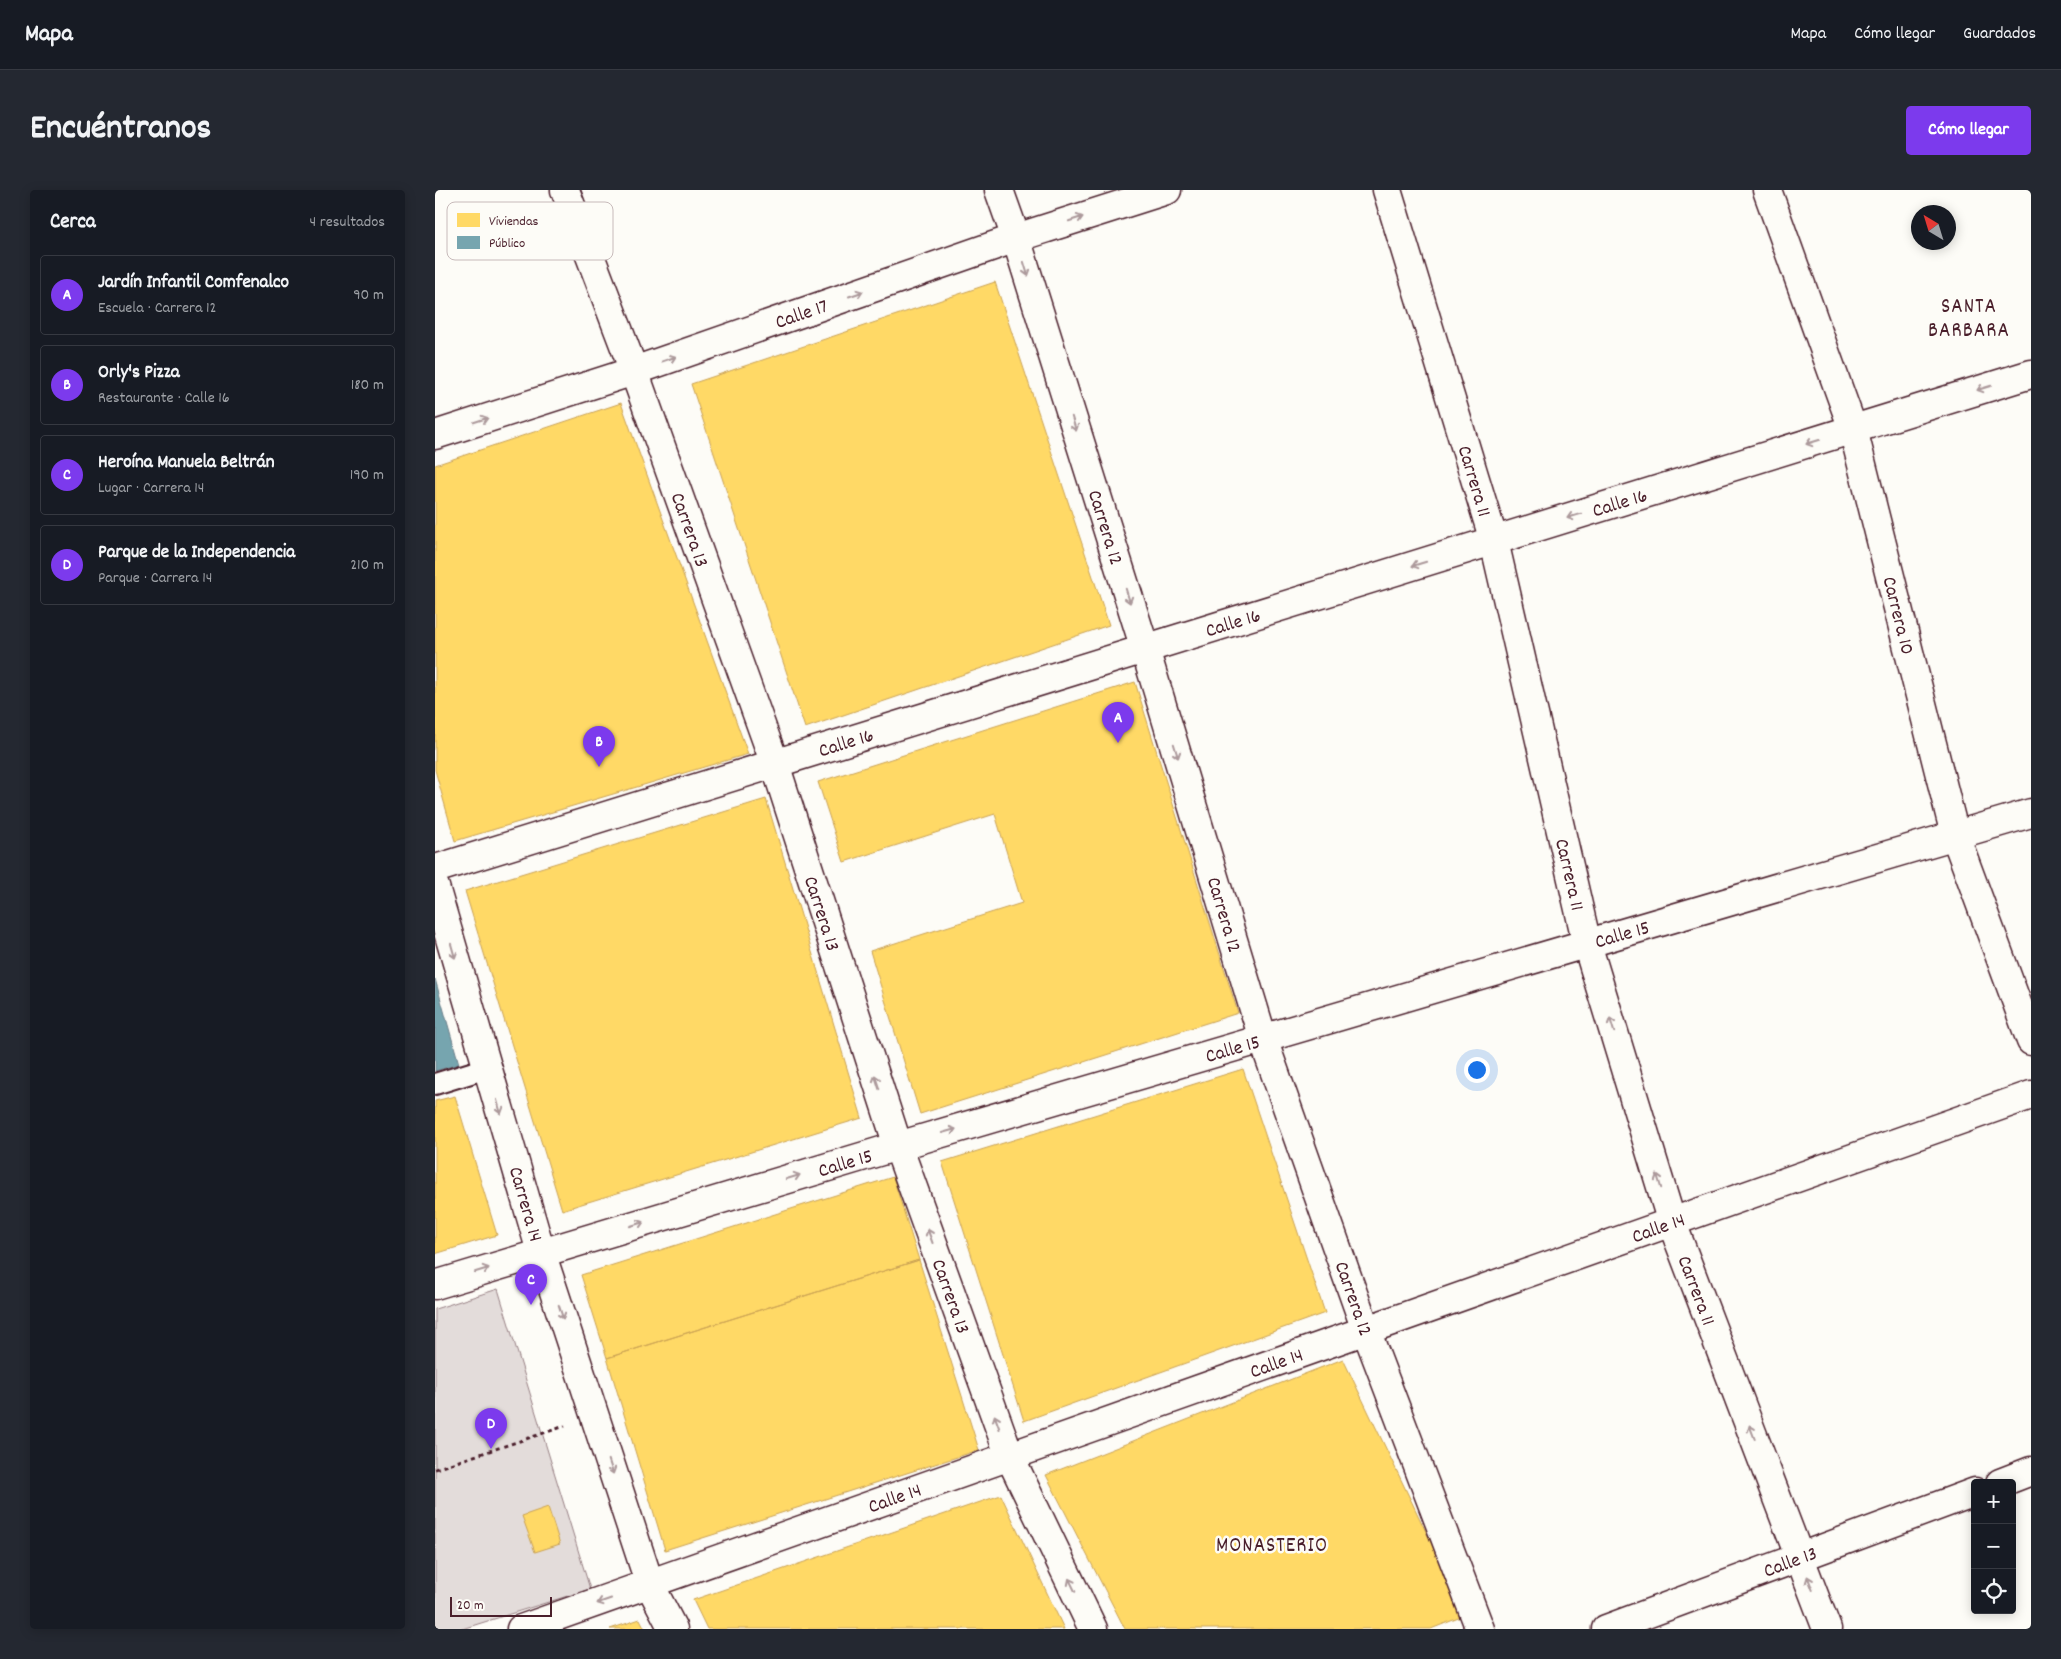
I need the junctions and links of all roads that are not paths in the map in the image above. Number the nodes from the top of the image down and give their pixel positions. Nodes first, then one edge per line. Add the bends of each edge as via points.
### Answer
1 (565, 190) edge
2 (999, 190) edge
3 (1167, 190) edge
4 (1387, 190) edge
5 (1767, 190) edge
6 (570, 202) edge
7 (1016, 238) junction
8 (592, 260) edge
9 (634, 371) junction
10 (2031, 374) edge
11 (1853, 429) junction
12 (435, 435) edge
13 (1494, 541) junction
14 (1145, 649) junction
15 (775, 764) junction
16 (2031, 813) edge
17 (1955, 835) junction
18 (435, 869) edge
19 (435, 887) edge
20 (1587, 944) junction
21 (1263, 1039) junction
22 (2031, 1041) edge
23 (487, 1068) junction
24 (435, 1084) edge
25 (2031, 1095) edge
26 (898, 1146) junction
27 (1672, 1223) junction
28 (541, 1252) junction
29 (435, 1285) edge
30 (1366, 1330) junction
31 (1010, 1457) junction
32 (2031, 1471) edge
33 (2010, 1479) edge
34 (1971, 1493) edge
35 (1800, 1557) junction
36 (650, 1585) junction
37 (521, 1629) edge
38 (673, 1629) edge
39 (1093, 1629) edge
40 (1479, 1629) edge
41 (1606, 1629) edge
42 (1827, 1629) edge

1 - 6 street, Carrera 13
2 - 7 street, Carrera 12
7 -> 3 street, Calle 17
4 - 13 street, Carrera 11
5 - 11 street, Carrera 10
9 -> 7 street, Calle 17
7 -> 14 street, Carrera 12
8 - 9 street, Carrera 13
12 -> 9 street, Calle 17
9 - 15 street, Carrera 13
10 -> 11 street, Calle 16
11 -> 13 street, Calle 16
11 - 17 street, Carrera 10
13 -> 14 street, Calle 16
13 - 20 street, Carrera 11
14 - 15 street, Calle 16
14 -> 21 street, Carrera 12
15 - 18 street, Calle 16
26 -> 15 street, Carrera 13
16 - 17 street, Calle 15
17 - 20 street, Calle 15
17 - 22 street, Carrera 10
19 -> 23 street, Carrera 14
20 - 21 street, Calle 15
27 -> 20 street, Carrera 11
26 -> 21 street, Calle 15
21 - 30 street, Carrera 12
23 - 24 lane
23 -> 28 street, Carrera 14
25 - 27 street, Calle 14
28 -> 26 street, Calle 15
31 -> 26 street, Carrera 13
27 - 30 street, Calle 14
35 -> 27 street, Carrera 11
29 -> 28 street, Calle 15
28 -> 36 street, Carrera 14
30 - 31 street, Calle 14
30 - 40 street, Carrera 12
31 - 36 street, Calle 14
39 -> 31 street, Carrera 13
32 - 33 street
34 - 35 street, Calle 13
35 - 41 street, Calle 13
42 -> 35 street, Carrera 11
36 -> 37 street, Calle 14
36 - 38 street, Carrera 14

